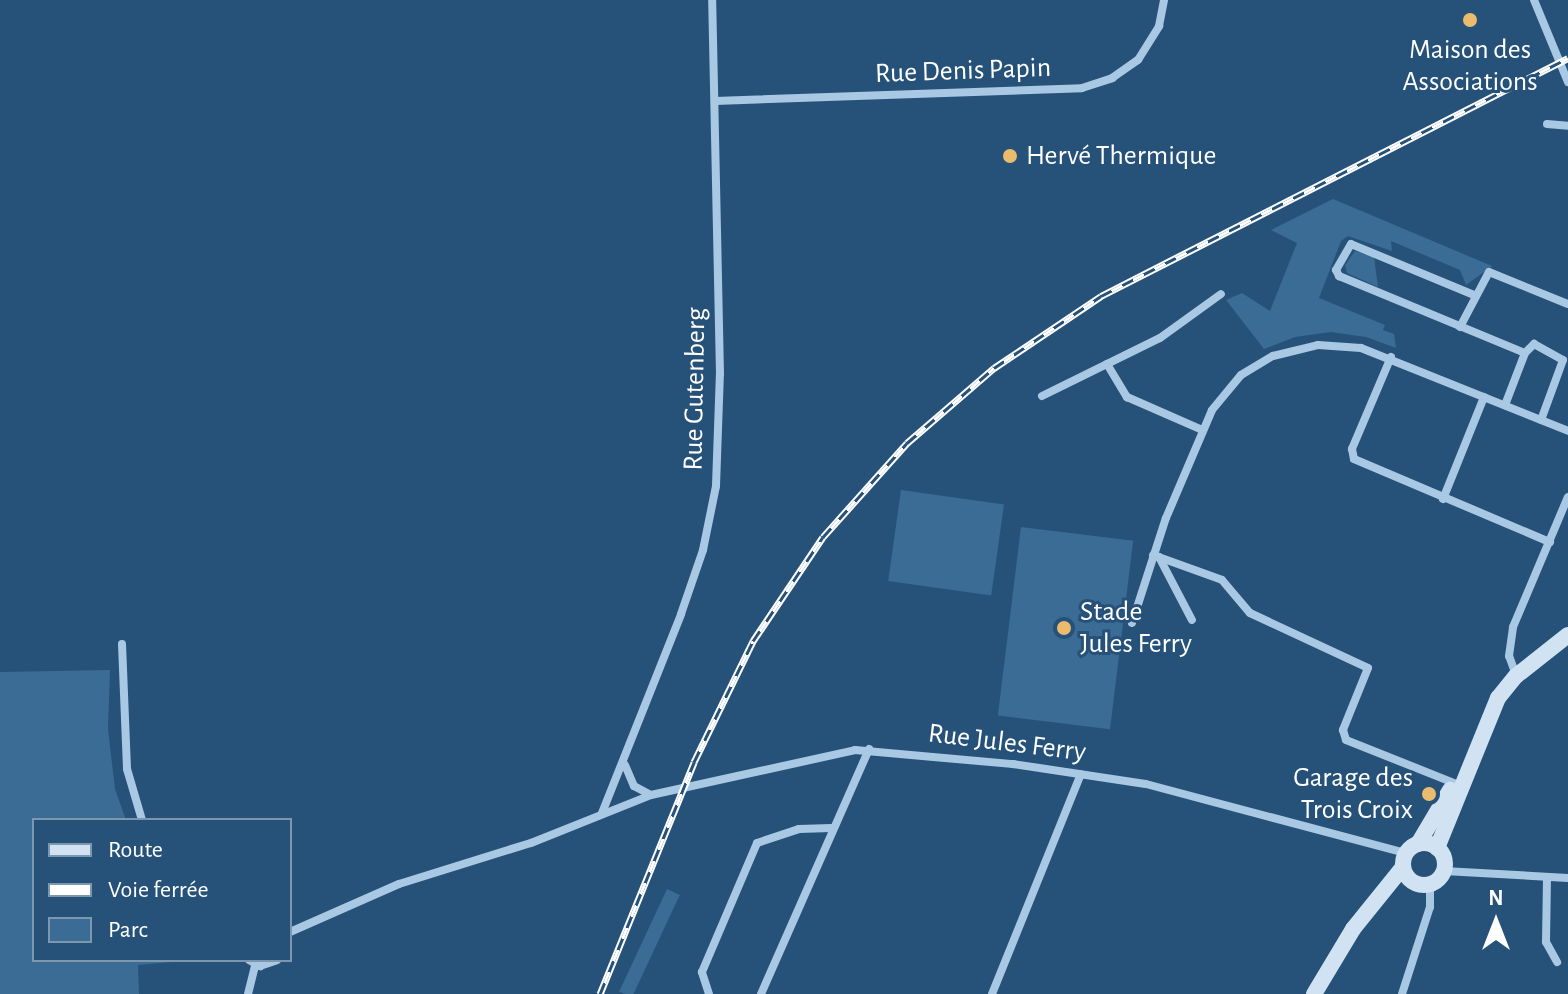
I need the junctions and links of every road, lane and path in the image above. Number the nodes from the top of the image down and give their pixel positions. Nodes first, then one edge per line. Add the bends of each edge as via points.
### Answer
1 (712, 0) edge
2 (1164, 0) edge
3 (1534, 0) edge
4 (1568, 82) edge
5 (715, 101) junction
6 (1547, 124) dead end
7 (1568, 126) edge
8 (1221, 294) dead end
9 (1474, 295) junction
10 (1568, 304) edge
11 (1460, 327) junction
12 (1525, 353) junction
13 (1391, 357) junction
14 (1107, 364) junction
15 (1042, 396) dead end
16 (1484, 397) junction
17 (1505, 405) junction
18 (1541, 420) junction
19 (1202, 430) junction
20 (1568, 431) edge
21 (1568, 497) edge
22 (1443, 499) junction
23 (1550, 542) junction
24 (1156, 556) junction
25 (1192, 620) dead end
26 (1132, 623) dead end
27 (1568, 635) edge
28 (122, 644) dead end
29 (1516, 676) junction
30 (869, 749) junction
31 (625, 764) junction
32 (1081, 774) junction
33 (1457, 784) junction
34 (651, 795) junction
35 (601, 814) junction
36 (141, 818) edge
37 (831, 828) junction
38 (1437, 848) junction
39 (1409, 855) junction
40 (1444, 871) junction
41 (1547, 878) junction
42 (1568, 878) edge
43 (1430, 884) junction
44 (292, 931) edge
45 (252, 962) edge
46 (1557, 962) dead end
47 (248, 994) edge
48 (709, 994) edge
49 (761, 994) edge
50 (992, 994) edge
51 (1314, 994) edge
52 (1402, 994) edge

1 - 5 street, Rue Gutenberg
2 - 5 street, Rue Denis Papin via 1159,26 1138,60 1112,78 1082,88
3 - 4 street
5 - 31 street, Rue Gutenberg via 720,374 716,486 703,550
6 - 7 street
8 - 14 street via 1178,327
9 - 10 street via 1483,276 1492,272
9 - 11 street
9 - 11 street via 1346,246 1339,276
11 - 12 street
12 - 17 street
12 - 18 street via 1534,344 1563,360
13 - 16 street
13 - 19 street via 1331,345 1273,356 1229,386
13 - 22 street via 1352,454 1358,463
14 - 15 street
14 - 19 street via 1127,397
16 - 17 street
16 - 22 street
17 - 18 street
18 - 20 street
19 - 24 street
21 - 23 street
22 - 23 street
23 - 29 street via 1513,627 1509,656
24 - 25 street
24 - 26 street
24 - 33 street via 1222,580 1250,613 1368,668 1343,730 1346,740
27 - 29 street
28 - 36 street via 127,769
29 - 33 street via 1491,711
30 - 32 street, Rue Jules Ferry
30 - 34 street, Rue Jules Ferry
30 - 37 street
31 - 34 street via 634,786
31 - 35 street, Rue Gutenberg
32 - 39 street, Rue Jules Ferry via 1168,789
32 - 50 street
33 - 38 street
33 - 39 street
34 - 35 street, Rue Jules Ferry
35 - 44 street via 531,843 399,884
37 - 48 street via 799,829 757,843 702,972
37 - 49 street
38 - 39 street
38 - 40 street
39 - 43 street via 1409,880
39 - 51 street via 1353,929
40 - 41 street
40 - 43 street
41 - 42 street
41 - 46 street via 1546,942
43 - 52 street via 1430,907
45 - 47 street

